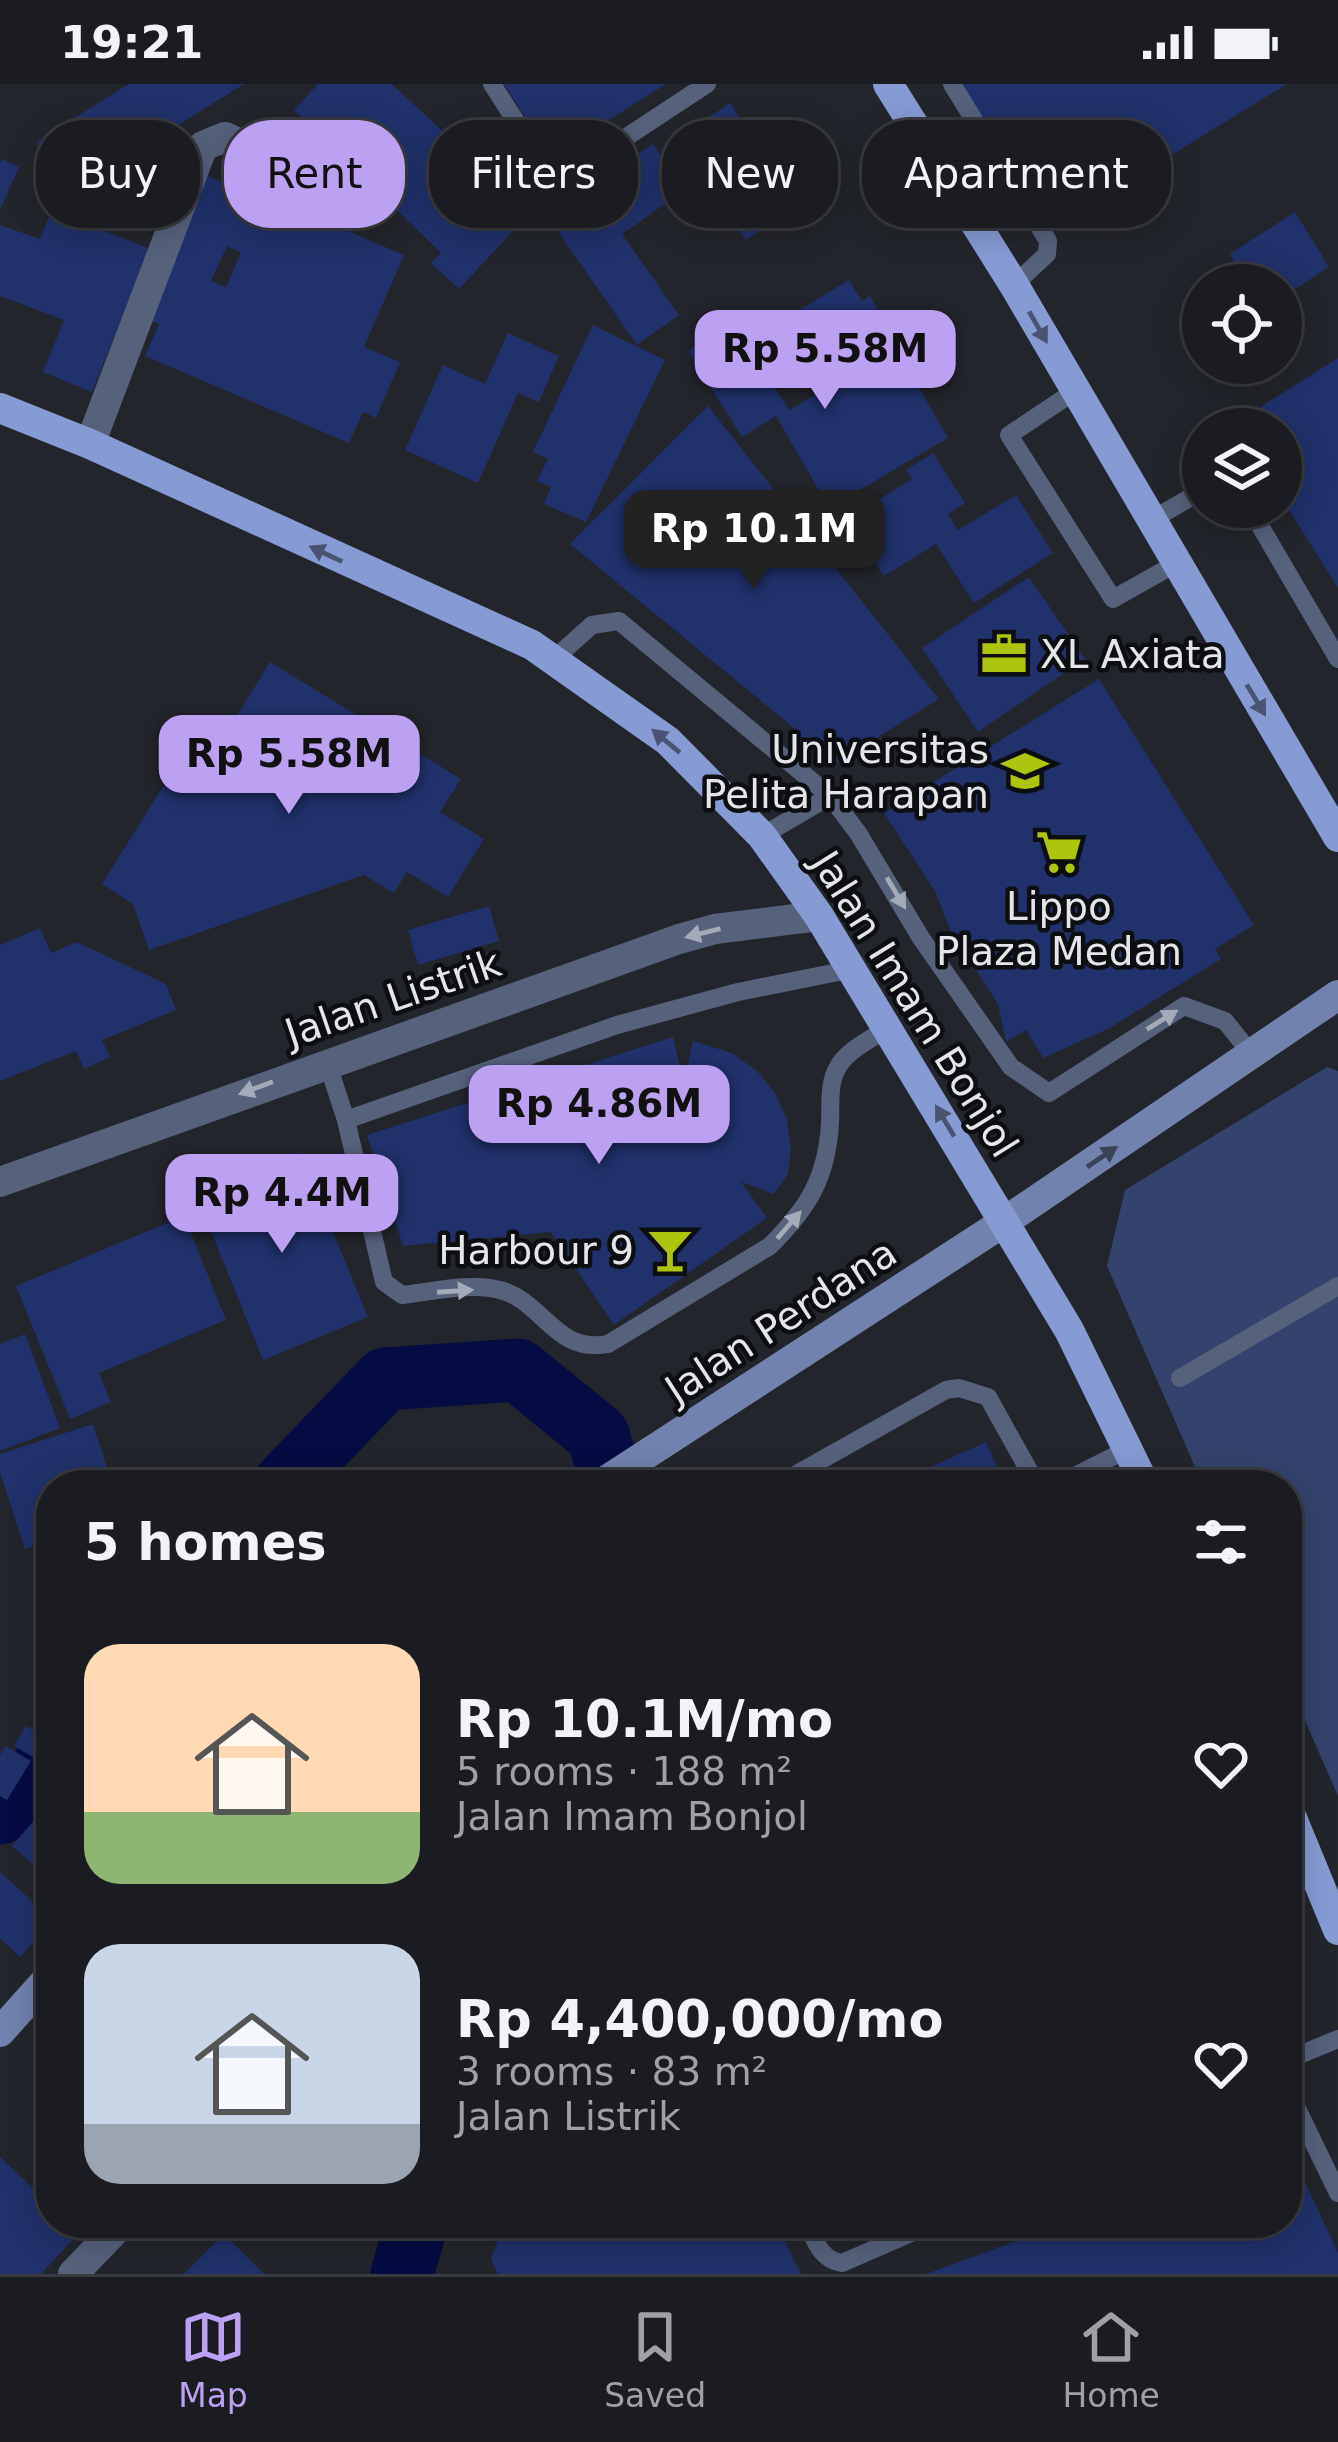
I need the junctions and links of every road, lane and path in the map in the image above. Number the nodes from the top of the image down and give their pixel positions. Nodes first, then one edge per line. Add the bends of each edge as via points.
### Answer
1 (492, 84) edge
2 (707, 84) edge
3 (889, 84) edge
4 (952, 84) edge
5 (224, 137) edge
6 (1014, 285) junction
7 (1075, 391) junction
8 (0, 408) edge
9 (90, 443) junction
10 (1182, 502) edge
11 (1150, 521) junction
12 (1261, 528) edge
13 (1175, 565) junction
14 (554, 659) junction
15 (1338, 659) edge
16 (830, 796) junction
17 (762, 836) junction
18 (1338, 837) edge
19 (819, 916) junction
20 (853, 968) junction
21 (1338, 995) edge
22 (889, 1027) junction
23 (1253, 1056) junction
24 (327, 1062) junction
25 (346, 1120) junction
26 (0, 1182) edge
27 (1004, 1222) junction
28 (1338, 1286) edge
29 (1180, 1378) dead end
30 (1128, 1450) junction
31 (623, 1470) edge
32 (804, 1470) edge
33 (1029, 1470) edge
34 (1088, 1470) edge
35 (1137, 1470) edge
36 (1302, 1842) edge
37 (1338, 1930) edge
38 (36, 1992) edge
39 (0, 2032) edge
40 (1338, 2039) edge
41 (1302, 2054) edge
42 (1302, 2119) edge
43 (1338, 2193) edge
44 (108, 2238) edge
45 (814, 2238) edge
46 (900, 2238) edge
47 (73, 2274) edge

1 - 2 lane via 556,177
3 - 6 main road
4 - 6 lane via 1048,242 1047,254
5 - 9 street via 203,146
6 -> 7 main road
7 - 11 main road
7 - 13 lane via 1009,435 1113,598
8 - 9 main road, Jalan Imam Bonjol
14 -> 9 main road, Jalan Imam Bonjol
10 - 11 lane
11 - 13 main road
12 - 15 lane
13 -> 18 main road
14 - 16 lane via 592,625 619,620
17 -> 14 main road, Jalan Imam Bonjol via 668,741
16 - 17 lane
16 -> 23 lane via 1011,1067 1048,1093 1184,1006 1225,1021
17 - 19 main road, Jalan Imam Bonjol
19 - 20 main road, Jalan Imam Bonjol
19 -> 24 street, Jalan Listrik via 679,939
20 - 22 main road, Jalan Imam Bonjol
20 - 25 lane via 617,1024
21 - 23 main road, Jalan Perdana
25 -> 22 lane via 389,1288 402,1295 502,1290 590,1348 710,1283 792,1224 816,1192 837,1068
27 -> 22 main road, Jalan Imam Bonjol
27 -> 23 main road, Jalan Perdana
24 - 25 lane
24 -> 26 street, Jalan Listrik
27 - 30 main road, Jalan Imam Bonjol
27 - 31 main road, Jalan Perdana
28 - 29 lane
30 - 34 lane
30 - 35 main road, Jalan Imam Bonjol
32 - 33 lane via 959,1388 988,1397
36 - 37 main road
38 - 39 main road
40 - 41 lane
42 - 43 lane
44 - 47 street
45 - 46 lane via 842,2263

